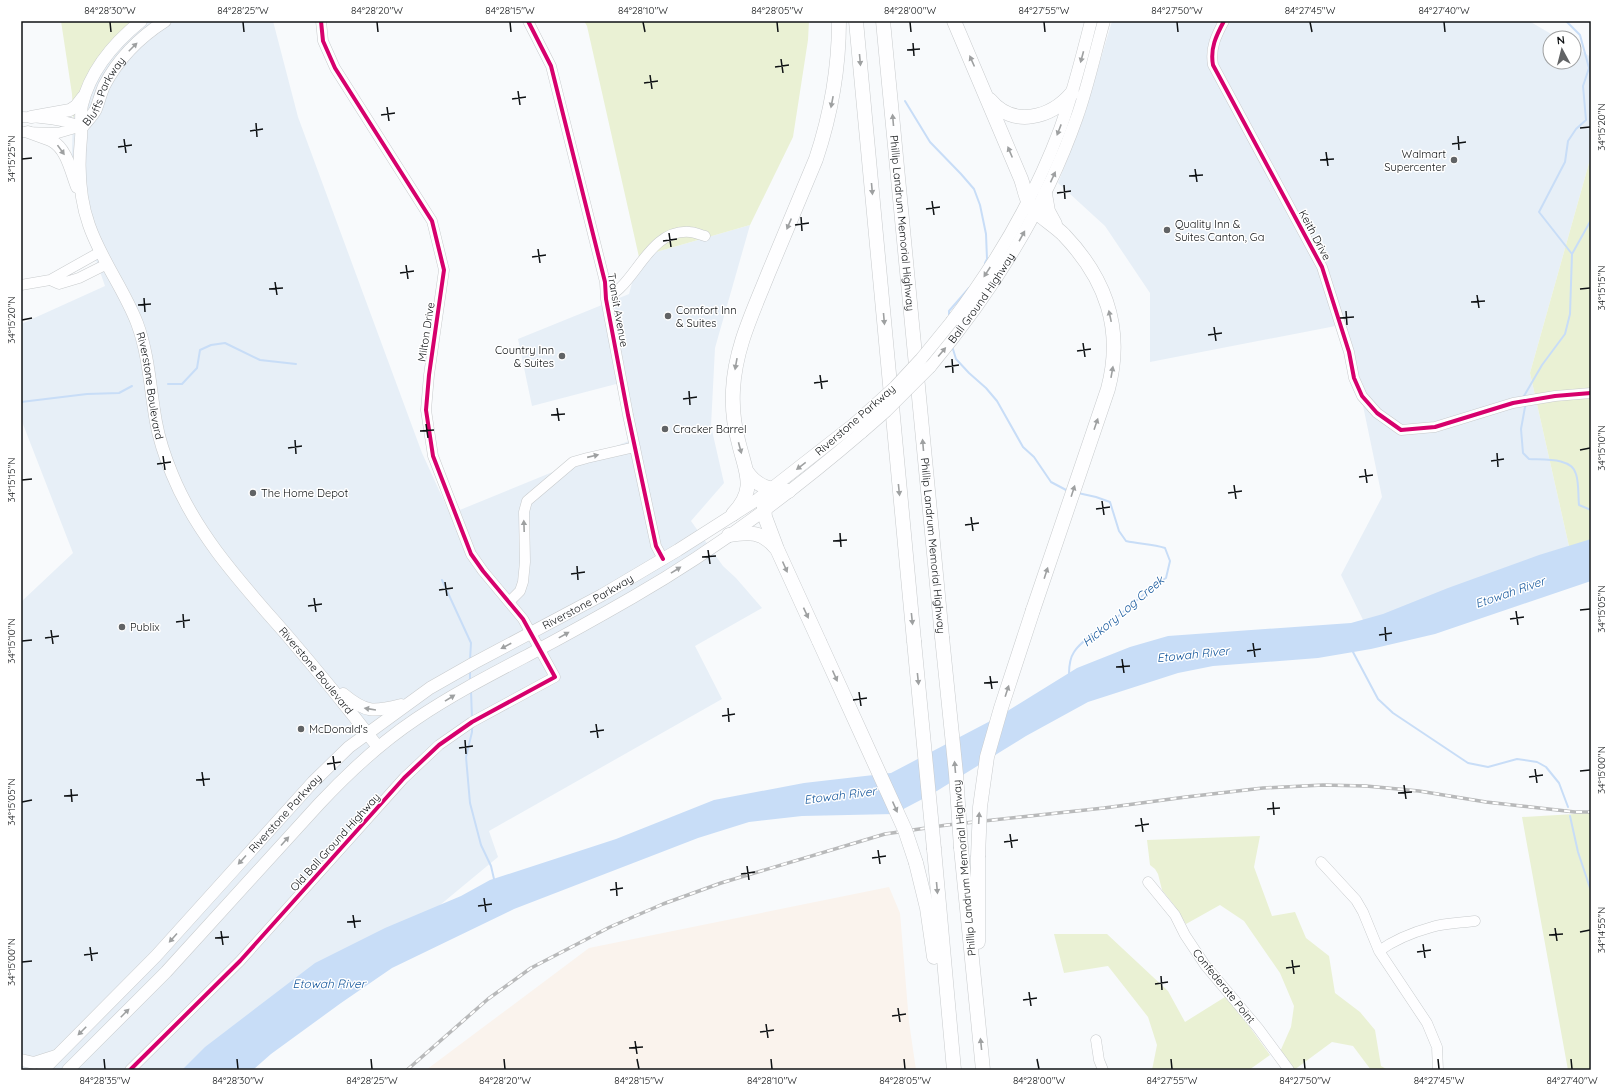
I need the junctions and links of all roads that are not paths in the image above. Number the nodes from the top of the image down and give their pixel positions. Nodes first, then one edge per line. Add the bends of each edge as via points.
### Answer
1 (142, 21) edge
2 (165, 21) edge
3 (321, 21) edge
4 (528, 21) edge
5 (839, 21) edge
6 (856, 21) edge
7 (883, 21) edge
8 (954, 21) edge
9 (1091, 21) edge
10 (1104, 21) edge
11 (1224, 21) edge
12 (87, 91) junction
13 (1072, 93) junction
14 (987, 97) junction
15 (26, 117) edge
16 (83, 126) junction
17 (24, 132) edge
18 (1045, 194) junction
19 (81, 197) junction
20 (1032, 207) junction
21 (1058, 229) junction
22 (704, 236) dead end
23 (100, 252) junction
24 (107, 264) junction
25 (50, 280) junction
26 (21, 285) edge
27 (606, 299) junction
28 (1591, 393) edge
29 (858, 428) junction
30 (635, 447) junction
31 (747, 472) junction
32 (770, 489) junction
33 (789, 491) junction
34 (764, 510) junction
35 (733, 514) junction
36 (729, 535) junction
37 (777, 549) junction
38 (663, 559) junction
39 (509, 602) junction
40 (531, 633) junction
41 (539, 649) junction
42 (326, 681) junction
43 (408, 703) junction
44 (367, 733) junction
45 (378, 747) junction
46 (1320, 862) dead end
47 (1148, 882) dead end
48 (1475, 921) dead end
49 (1379, 951) junction
50 (978, 1018) junction
51 (1096, 1040) dead end
52 (59, 1054) junction
53 (21, 1060) edge
54 (44, 1070) edge
55 (68, 1070) edge
56 (130, 1070) edge
57 (949, 1070) edge
58 (954, 1070) edge
59 (983, 1070) edge
60 (1103, 1070) edge
61 (1289, 1070) edge
62 (1438, 1070) edge

1 - 12 main road, Bluffs Parkway via 126,34 101,63
16 -> 2 main road, Bluffs Parkway via 95,110 104,86 115,68 140,40
3 - 39 street, Milton Drive via 323,41 336,68 432,221 444,270 426,410 434,456 471,554
4 - 27 street, Transit Avenue via 551,66 605,282
5 -> 31 highway via 835,86 822,141 748,322 737,359 733,382 733,411 738,442
6 -> 58 highway, bridge
50 -> 7 highway, Phillip Landrum Memorial Highway, bridge
14 -> 8 highway
9 -> 13 main road, Ball Ground Highway
18 -> 10 main road, Ball Ground Highway via 1077,118
11 - 28 street, Keith Drive via 1213,42 1213,65 1322,268 1350,352 1354,378 1362,396 1377,413 1401,430 1427,428 1513,403
12 - 15 main road via 70,110
12 - 16 main road, Bluffs Parkway via 81,107
13 - 14 highway via 1057,108 1032,117 1006,113 994,106
13 -> 20 main road, Ball Ground Highway
20 -> 14 highway
15 - 16 street via 62,120
16 - 17 street via 58,133
16 - 19 main road, Riverstone Boulevard via 79,159
17 -> 19 main road via 52,141 59,146
18 - 20 main road, Ball Ground Highway
18 - 21 highway via 1048,211
19 - 23 main road, Riverstone Boulevard
20 - 21 highway
20 -> 29 main road, Riverstone Parkway, bridge via 952,321
29 -> 20 main road, Ball Ground Highway, bridge via 902,395 954,338 1011,256
50 -> 21 highway, bridge via 978,857 980,806 987,757 1114,361 1114,338 1106,299 1084,258
22 - 27 street via 690,232 674,233 658,243 621,288
23 - 24 main road, Riverstone Boulevard
23 - 25 street
24 - 25 street via 59,284
24 - 42 main road, Riverstone Boulevard via 138,326 165,457 180,493 215,550
25 - 26 street
27 - 30 street, Transit Avenue
29 -> 32 main road, Riverstone Parkway
29 - 33 main road, Ball Ground Highway
30 - 38 street, Transit Avenue via 656,546
39 -> 30 street via 518,594 521,587 525,565 524,512 528,501 573,462
31 - 32 highway via 758,484
31 - 35 highway via 747,494
32 - 33 highway
32 - 34 highway
32 - 35 main road, Riverstone Parkway
33 - 34 main road, Ball Ground Highway
34 - 36 main road, Riverstone Parkway
34 - 37 highway
35 - 38 main road, Riverstone Parkway
36 - 37 highway via 755,533 766,538
41 -> 36 main road, Riverstone Parkway via 634,596
37 -> 57 highway, bridge via 905,830 916,863 930,929
38 - 40 main road, Riverstone Parkway
39 - 40 street, Milton Drive
40 - 41 street, Milton Drive
40 -> 43 main road, Riverstone Parkway via 454,674
45 -> 41 main road, Riverstone Parkway via 417,718 462,690
41 - 56 street, Old Ball Ground Highway via 555,677 472,722 439,745 389,795 240,961
43 -> 42 main road via 382,710 369,709 358,706
42 - 44 main road, Riverstone Boulevard
43 - 44 main road, Riverstone Parkway
44 - 45 main road
44 -> 52 main road, Riverstone Parkway via 313,782 156,956
55 -> 45 main road, Riverstone Parkway via 166,972 340,782
46 - 49 street via 1356,900
47 - 61 street, Confederate Point via 1175,915 1205,966 1258,1028
48 - 49 street via 1433,926 1386,945
49 - 62 street via 1427,1023 1437,1047
59 -> 50 highway, Phillip Landrum Memorial Highway
51 - 60 street
52 - 53 main road via 34,1063
52 - 54 main road, Riverstone Parkway

